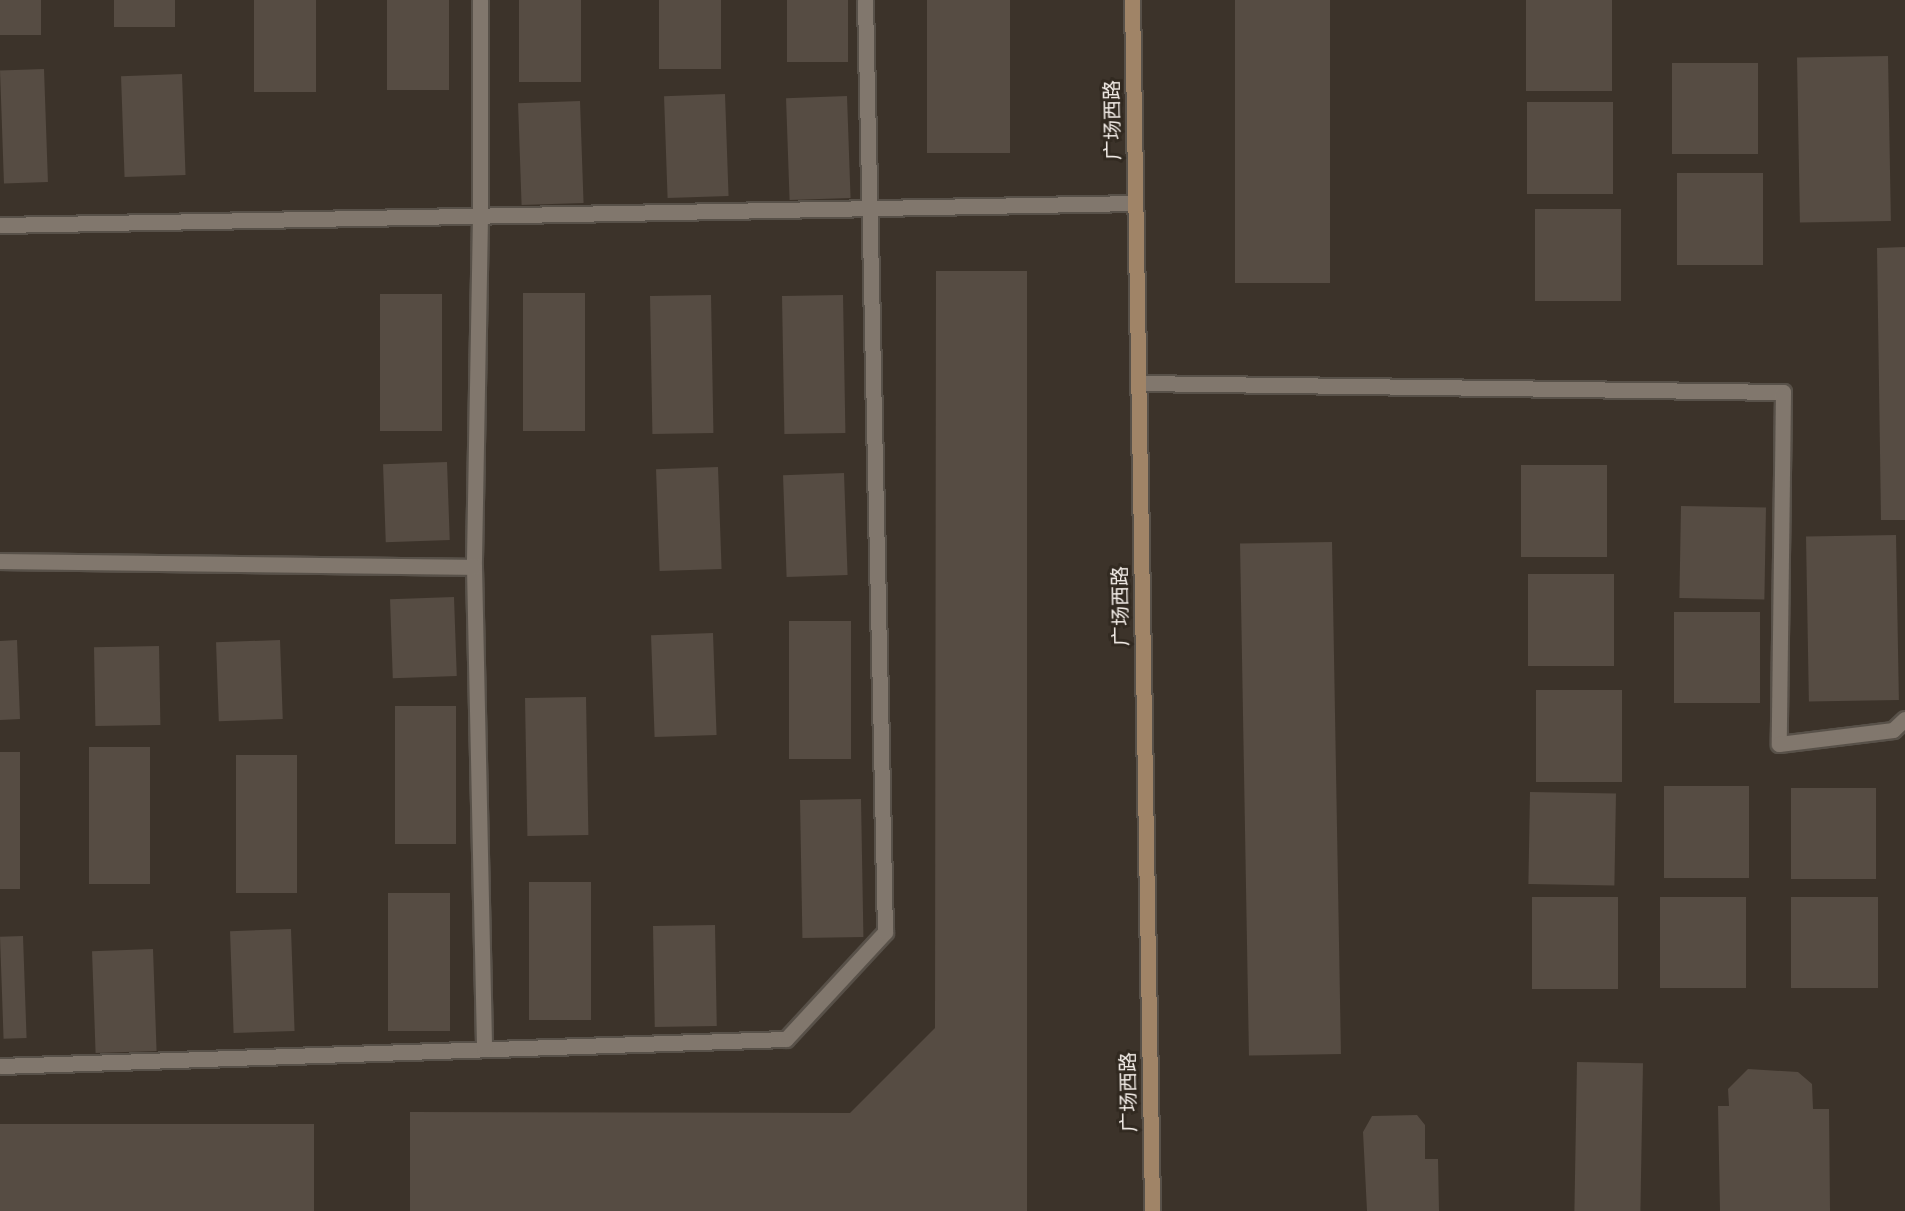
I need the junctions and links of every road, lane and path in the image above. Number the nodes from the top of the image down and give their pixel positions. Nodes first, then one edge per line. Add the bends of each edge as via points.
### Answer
1 (480, 0) edge
2 (865, 0) edge
3 (1132, 0) edge
4 (1135, 203) junction
5 (869, 208) junction
6 (480, 216) junction
7 (0, 225) edge
8 (1138, 383) junction
9 (0, 561) edge
10 (474, 567) junction
11 (1905, 719) edge
12 (484, 1049) junction
13 (0, 1066) edge
14 (1152, 1211) edge

1 - 6 street
2 - 5 street
3 - 4 main road, 广场西路
4 - 5 street
4 - 8 main road, 广场西路
5 - 6 street
5 - 12 street via 885,932 786,1039
6 - 7 street
6 - 10 street
8 - 11 street via 1783,392 1779,744 1893,729
8 - 14 main road, 广场西路
9 - 10 street
10 - 12 street
12 - 13 street

